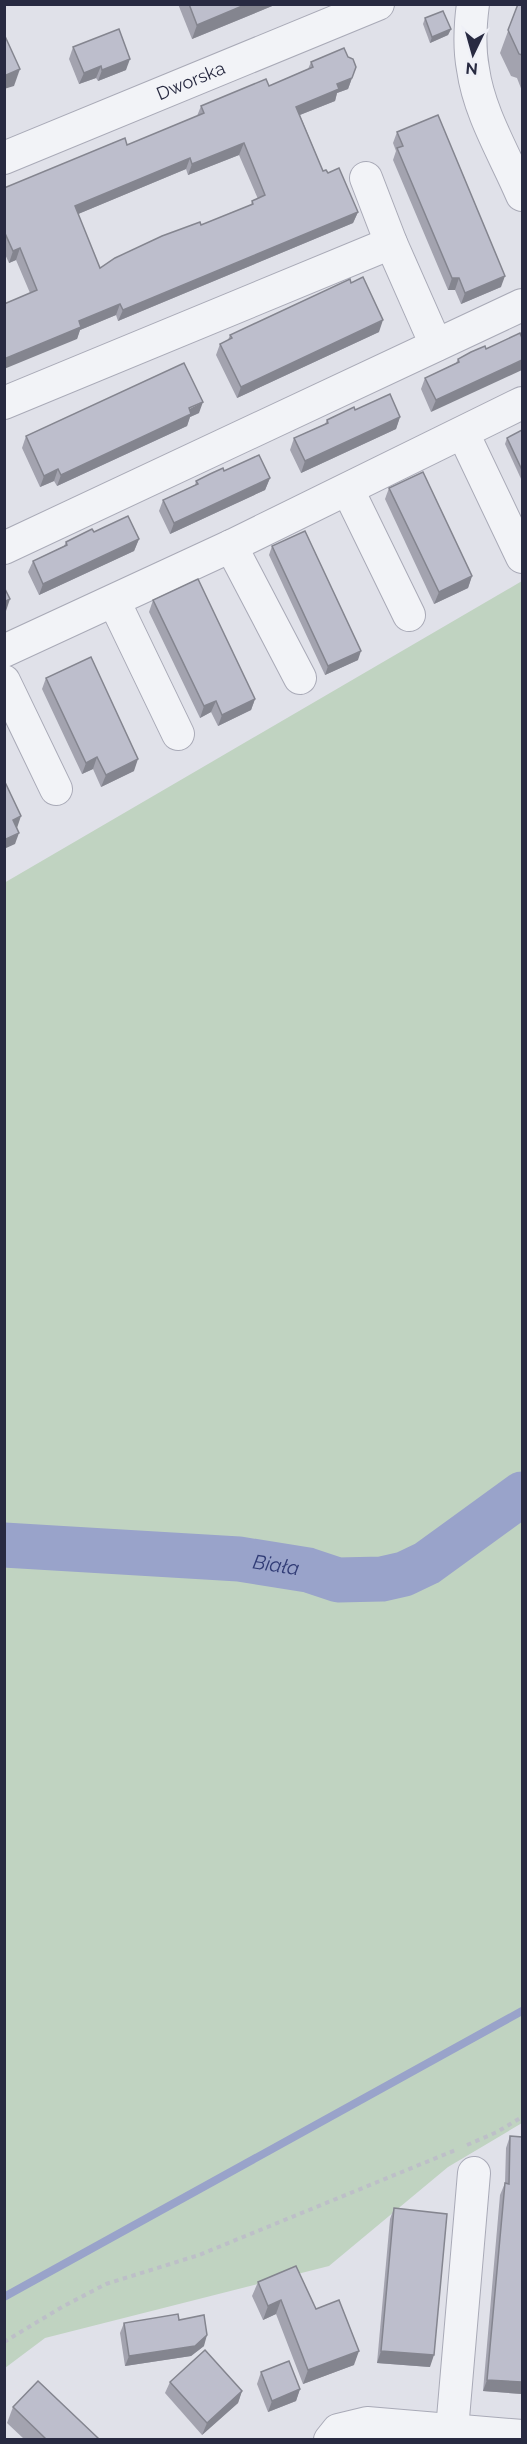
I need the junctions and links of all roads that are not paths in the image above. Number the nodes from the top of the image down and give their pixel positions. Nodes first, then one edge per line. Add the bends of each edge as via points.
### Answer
1 (378, 4) edge
2 (473, 4) edge
3 (4, 158) edge
4 (366, 178) dead end
5 (522, 195) edge
6 (391, 243) junction
7 (522, 305) edge
8 (436, 345) junction
9 (4, 403) edge
10 (522, 403) edge
11 (463, 433) junction
12 (348, 490) junction
13 (5, 546) edge
14 (231, 546) junction
15 (522, 556) edge
16 (114, 601) junction
17 (409, 615) dead end
18 (4, 651) edge
19 (300, 678) dead end
20 (4, 681) edge
21 (178, 734) dead end
22 (56, 789) dead end
23 (474, 2174) dead end
24 (452, 2430) junction
25 (522, 2436) edge
26 (330, 2439) edge

1 - 3 street, Dworska
2 - 5 street via 473,70 482,105
4 - 6 street
6 - 8 street
6 - 9 street
7 - 8 street
8 - 13 street
10 - 11 street
11 - 12 street
11 - 15 street
12 - 14 street
12 - 17 street
14 - 16 street
14 - 19 street
16 - 18 street
16 - 21 street
20 - 22 street
23 - 24 street
24 - 25 street
24 - 26 street via 367,2423 338,2430

